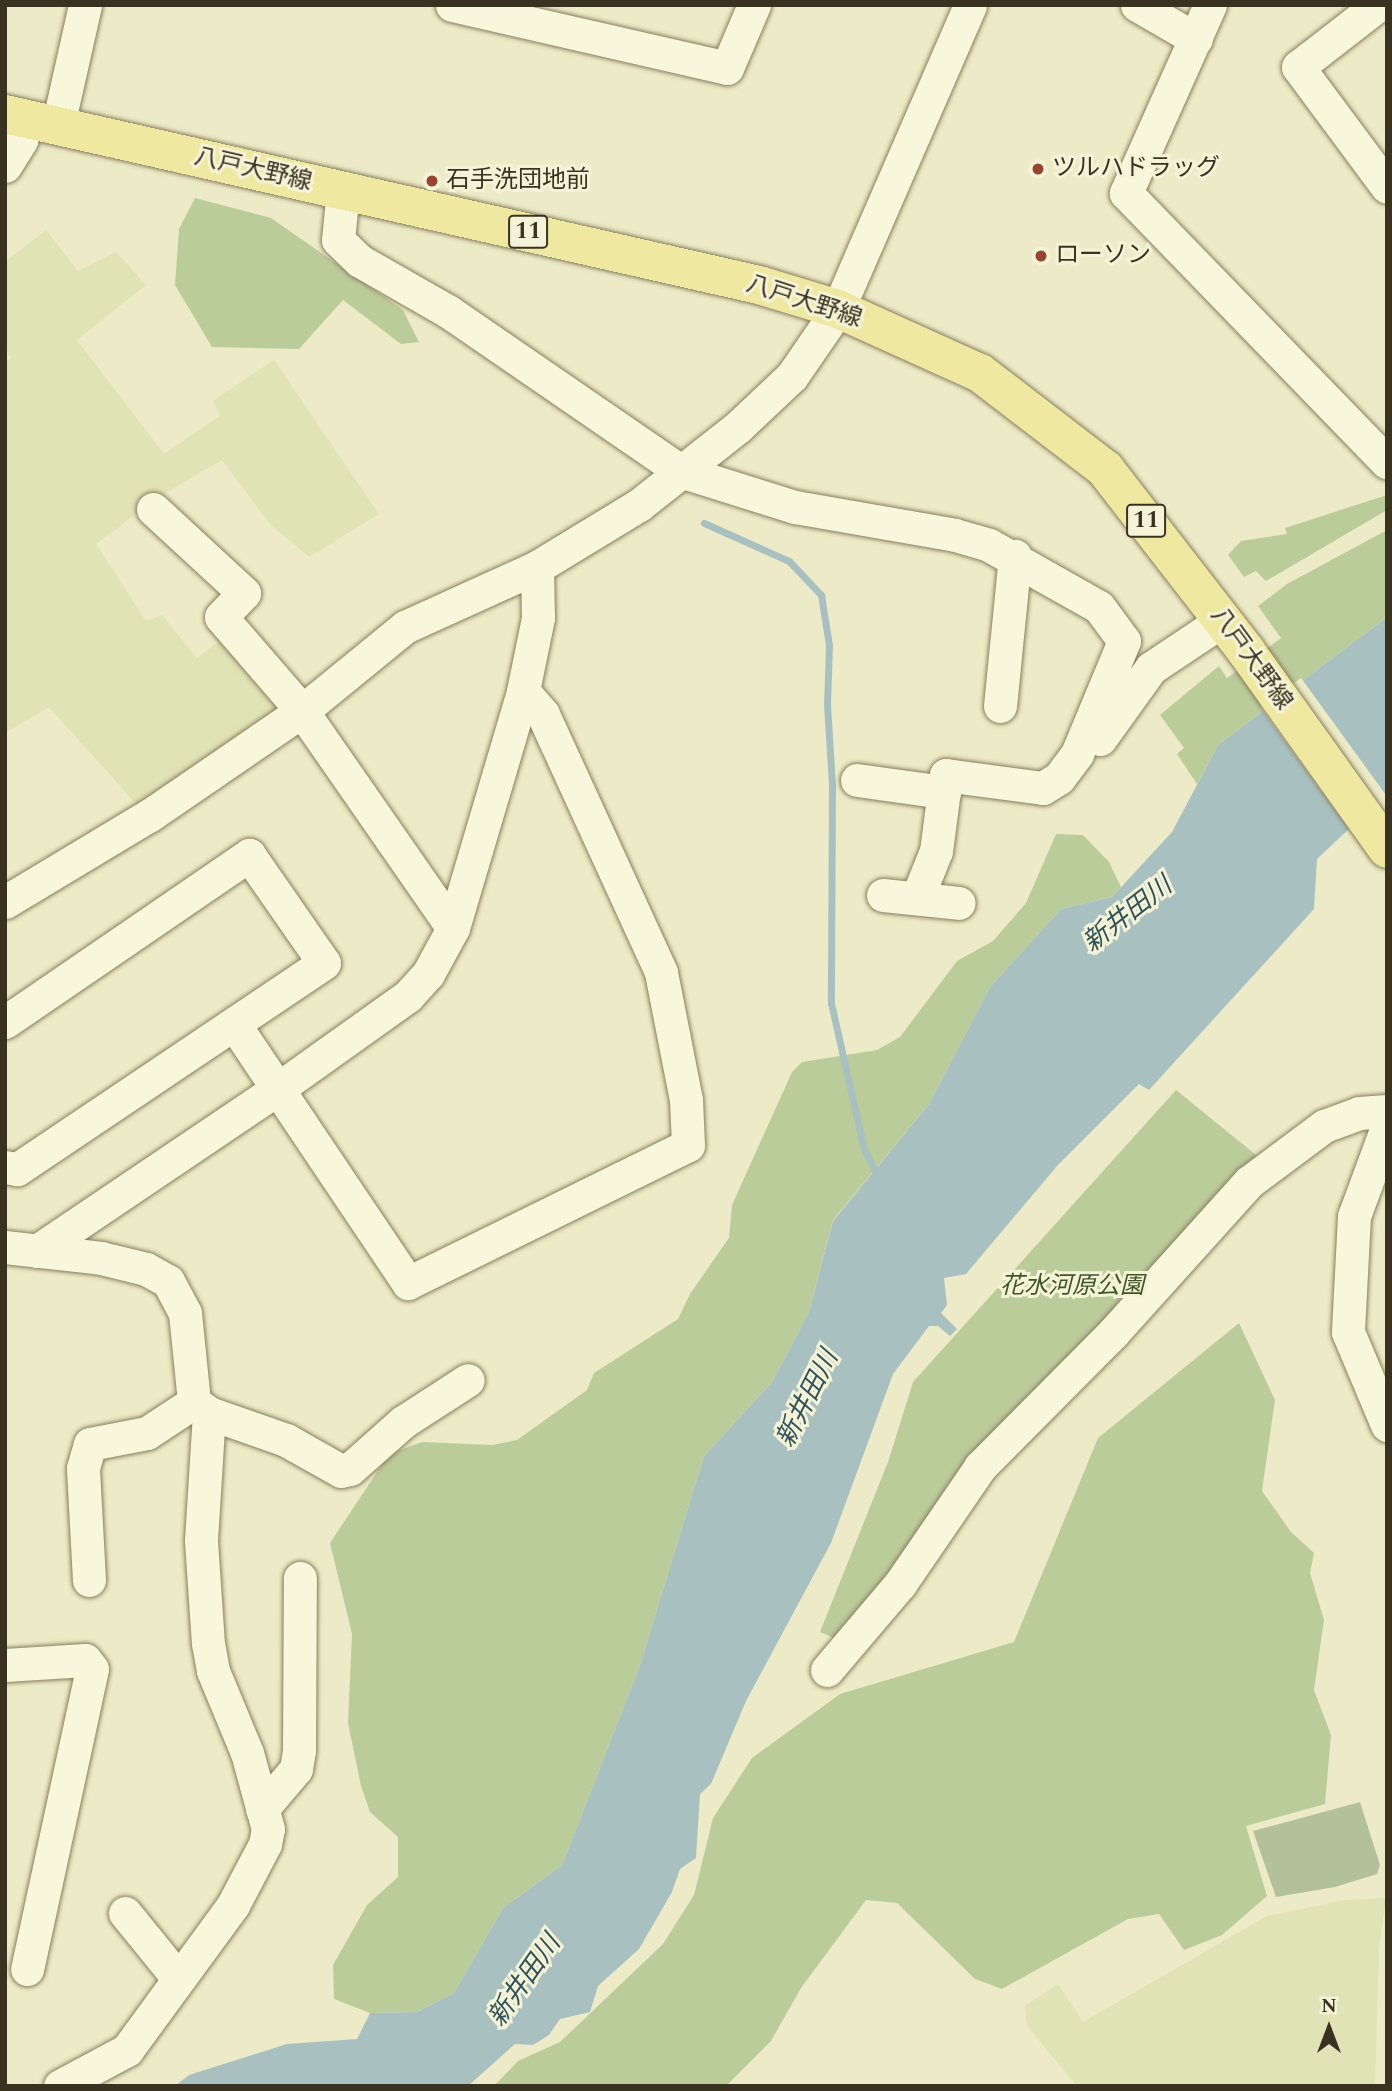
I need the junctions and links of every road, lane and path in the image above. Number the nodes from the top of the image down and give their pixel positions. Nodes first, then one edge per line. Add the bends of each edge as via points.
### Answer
1 (85, 5) edge
2 (452, 5) edge
3 (754, 5) edge
4 (970, 5) edge
5 (1137, 5) edge
6 (1210, 5) edge
7 (1378, 5) edge
8 (587, 20) edge
9 (1196, 39) junction
10 (30, 119) edge
11 (5, 166) edge
12 (1387, 187) edge
13 (343, 190) junction
14 (838, 309) junction
15 (1387, 462) edge
16 (680, 471) junction
17 (153, 509) dead end
18 (1015, 556) junction
19 (537, 567) junction
20 (1223, 621) junction
21 (523, 691) junction
22 (1000, 706) dead end
23 (302, 711) junction
24 (1087, 734) junction
25 (857, 780) dead end
26 (944, 792) junction
27 (1387, 849) edge
28 (883, 895) dead end
29 (917, 898) junction
30 (5, 902) edge
31 (960, 903) dead end
32 (453, 928) junction
33 (5, 1021) edge
34 (234, 1024) junction
35 (279, 1088) junction
36 (1387, 1111) edge
37 (1387, 1127) edge
38 (5, 1167) edge
39 (21, 1249) edge
40 (468, 1380) dead end
41 (201, 1408) junction
42 (1387, 1425) edge
43 (300, 1578) dead end
44 (89, 1580) dead end
45 (5, 1665) edge
46 (827, 1670) dead end
47 (262, 1809) junction
48 (125, 1913) dead end
49 (27, 1969) dead end
50 (177, 1977) junction
51 (60, 2086) edge

1 - 10 street
2 - 8 street
3 - 8 street via 727,68
4 - 14 street
5 - 9 street
6 - 9 street
7 - 12 street via 1298,67
9 - 15 street via 1126,193
10 - 11 street
10 - 13 main road, 八戸大野線 / 11
13 - 14 main road, 八戸大野線 / 11 via 759,285
13 - 16 street via 338,240 360,261 449,312
14 - 16 street via 792,376 738,427
14 - 20 main road, 八戸大野線 / 11 via 980,373 1105,469
16 - 18 street via 794,507 955,535
16 - 19 street via 639,505
17 - 23 street via 244,593 220,617
18 - 22 street
18 - 24 street via 1099,607 1124,641
19 - 21 street via 538,618
19 - 23 street via 405,627
20 - 24 street via 1151,668 1100,739
20 - 27 main road, 八戸大野線 / 11
21 - 32 street
21 - 35 street via 543,714 661,972 686,1100 688,1145 408,1283
23 - 30 street via 150,815
23 - 32 street
24 - 26 street via 1059,778 1043,789 946,775
25 - 26 street
26 - 29 street via 936,851
28 - 29 street
29 - 31 street
32 - 35 street via 443,951 408,996
33 - 34 street via 249,855 324,964
34 - 35 street
34 - 38 street via 17,1169
35 - 39 street
36 - 46 street via 1359,1113 1324,1126 1249,1182 1113,1333 980,1467 900,1584
37 - 42 street via 1353,1216 1349,1318 1349,1332
39 - 41 street via 101,1258 146,1269 168,1281 185,1313
40 - 41 street via 402,1422 350,1469 341,1471 286,1440
41 - 44 street via 147,1433 90,1444 83,1468
41 - 47 street via 201,1540 208,1644
43 - 47 street via 303,1701 298,1760 296,1769
45 - 49 street via 85,1660 92,1669
47 - 50 street via 268,1829 251,1874
48 - 50 street
50 - 51 street via 127,2050

